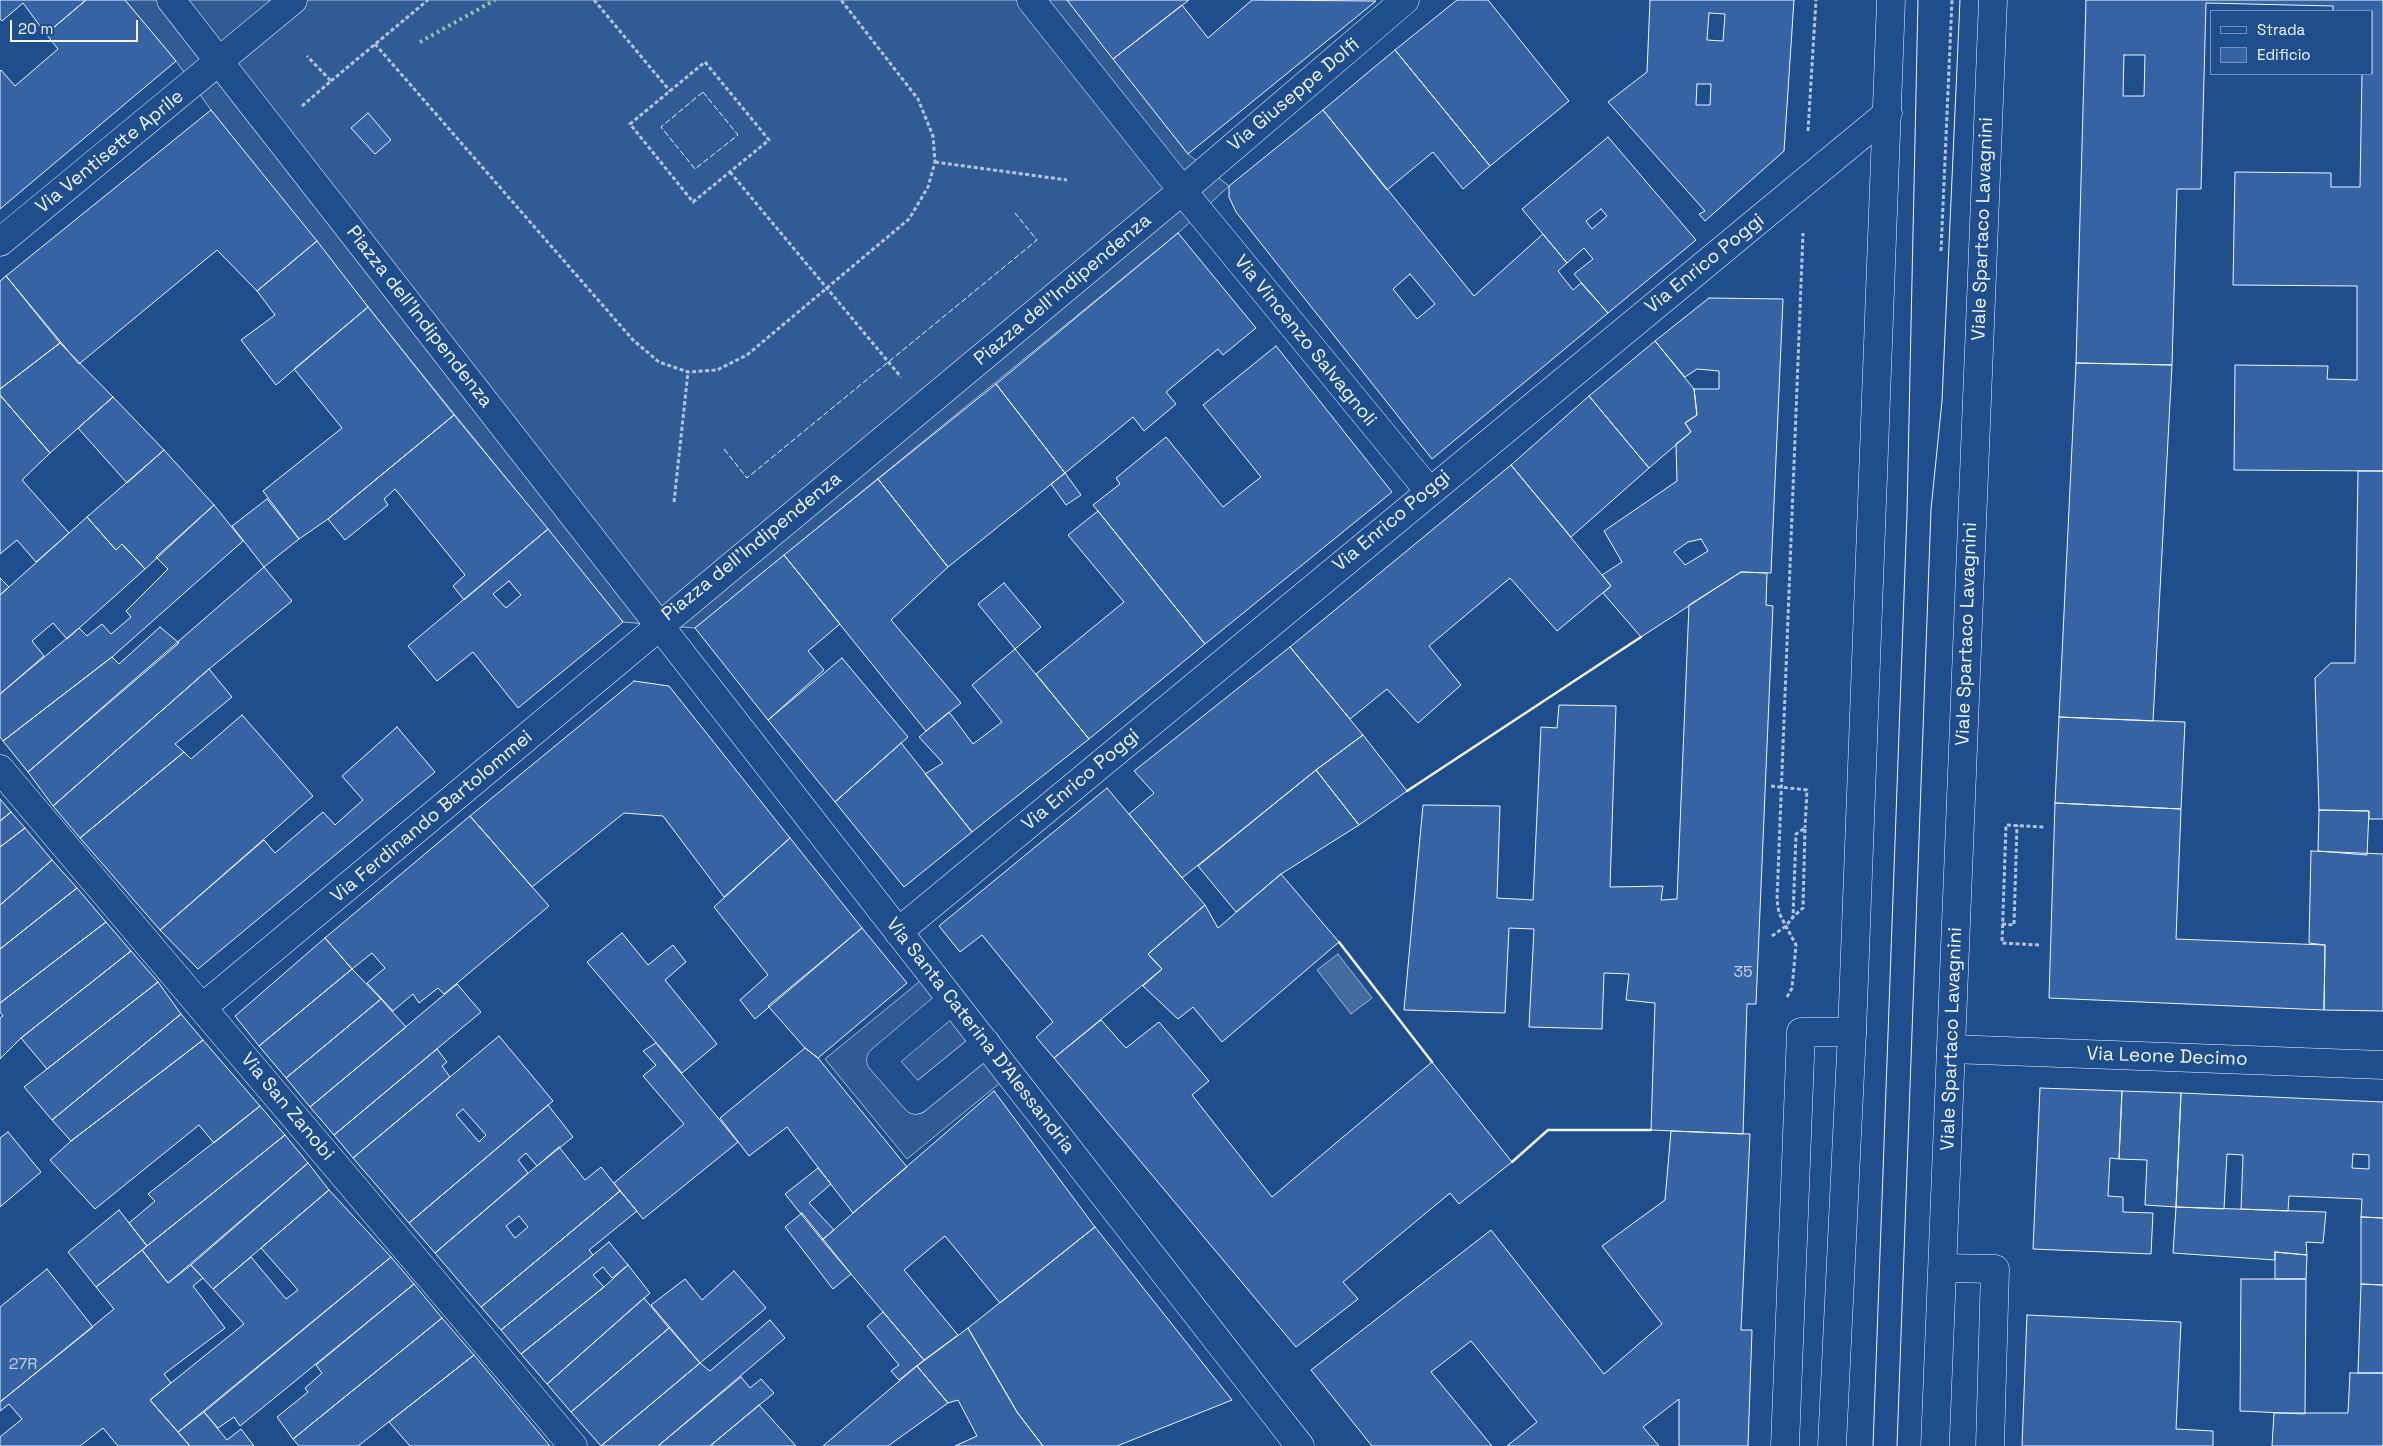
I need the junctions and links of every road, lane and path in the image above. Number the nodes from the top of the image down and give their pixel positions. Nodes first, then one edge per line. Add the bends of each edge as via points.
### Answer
1 (171, 0) edge
2 (293, 0) edge
3 (428, 0) edge
4 (594, 0) edge
5 (841, 0) edge
6 (1031, 0) edge
7 (1405, 0) edge
8 (1816, 0) edge
9 (1891, 0) edge
10 (1952, 0) edge
11 (1993, 0) edge
12 (375, 44) junction
13 (307, 56) dead end
14 (220, 61) junction
15 (331, 81) junction
16 (670, 91) junction
17 (302, 106) dead end
18 (1888, 113) junction
19 (1807, 141) dead end
20 (936, 162) junction
21 (730, 172) junction
22 (1067, 180) dead end
23 (1183, 190) junction
24 (0, 242) edge
25 (1941, 251) dead end
26 (827, 288) junction
27 (1800, 294) dead end
28 (688, 372) junction
29 (924, 406) junction
30 (1429, 491) junction
31 (674, 502) dead end
32 (660, 626) junction
33 (0, 769) edge
34 (1771, 786) dead end
35 (1782, 787) junction
36 (2017, 826) junction
37 (2044, 827) dead end
38 (1805, 828) junction
39 (1793, 917) junction
40 (2002, 924) junction
41 (1786, 926) junction
42 (898, 932) junction
43 (1772, 936) dead end
44 (2039, 945) dead end
45 (951, 1001) junction
46 (1782, 1004) dead end
47 (202, 1007) junction
48 (1852, 1032) junction
49 (986, 1043) junction
50 (1951, 1049) junction
51 (2383, 1065) edge
52 (1943, 1268) junction
53 (1293, 1445) edge
54 (574, 1446) edge
55 (1785, 1446) edge
56 (1832, 1446) edge
57 (1935, 1446) edge
58 (1990, 1446) edge

1 - 14 street, Piazza dell'Indipendenza
2 - 14 street
3 - 12 path
4 - 16 path
5 - 20 path via 918,99 933,136
6 - 23 street
7 - 23 street, Via Giuseppe Dolfi
8 - 19 path
9 - 18 street
10 - 25 path
11 - 50 street, Viale Spartaco Lavagnini
12 - 15 path
12 - 28 path via 633,340 659,362
13 - 15 path
14 - 24 street, Via Ventisette Aprile
14 - 32 street, Piazza dell'Indipendenza
15 - 17 path
16 - 21 path via 705,62 769,140
16 - 21 path via 630,124 694,202
18 - 30 street, Via Enrico Poggi
18 - 48 street
20 - 22 path
20 - 26 path via 928,188 909,219
21 - 26 path
23 - 29 street, Piazza dell'Indipendenza
23 - 30 street, Via Vincenzo Salvagnoli
26 - 28 path via 747,355 717,370
26 - 29 path
27 - 35 path
28 - 31 path
29 - 32 street, Piazza dell'Indipendenza
30 - 42 street, Via Enrico Poggi
32 - 42 street, Via Santa Caterina D'Alessandria
32 - 47 street, Via Ferdinando Bartolommei
33 - 47 street, Via San Zanobi
34 - 35 path
35 - 38 path via 1807,790
35 - 41 path via 1777,900
36 - 37 path
36 - 40 path via 2006,825
36 - 40 path via 2014,925
38 - 39 path via 1802,908
38 - 39 path via 1796,834
39 - 41 path
40 - 44 path via 2002,943
41 - 43 path
41 - 46 path via 1796,945 1792,988
42 - 45 street, Via Santa Caterina D'Alessandria
45 - 49 street, Via Santa Caterina D'Alessandria
45 - 49 street via 881,1060 916,1100
47 - 54 street, Via San Zanobi
48 - 55 street via 1801,1032
48 - 56 street
49 - 53 street, Via Santa Caterina D'Alessandria
50 - 51 street, Via Leone Decimo
50 - 52 street, Viale Spartaco Lavagnini
52 - 57 street, Viale Spartaco Lavagnini
52 - 58 street via 1995,1269

